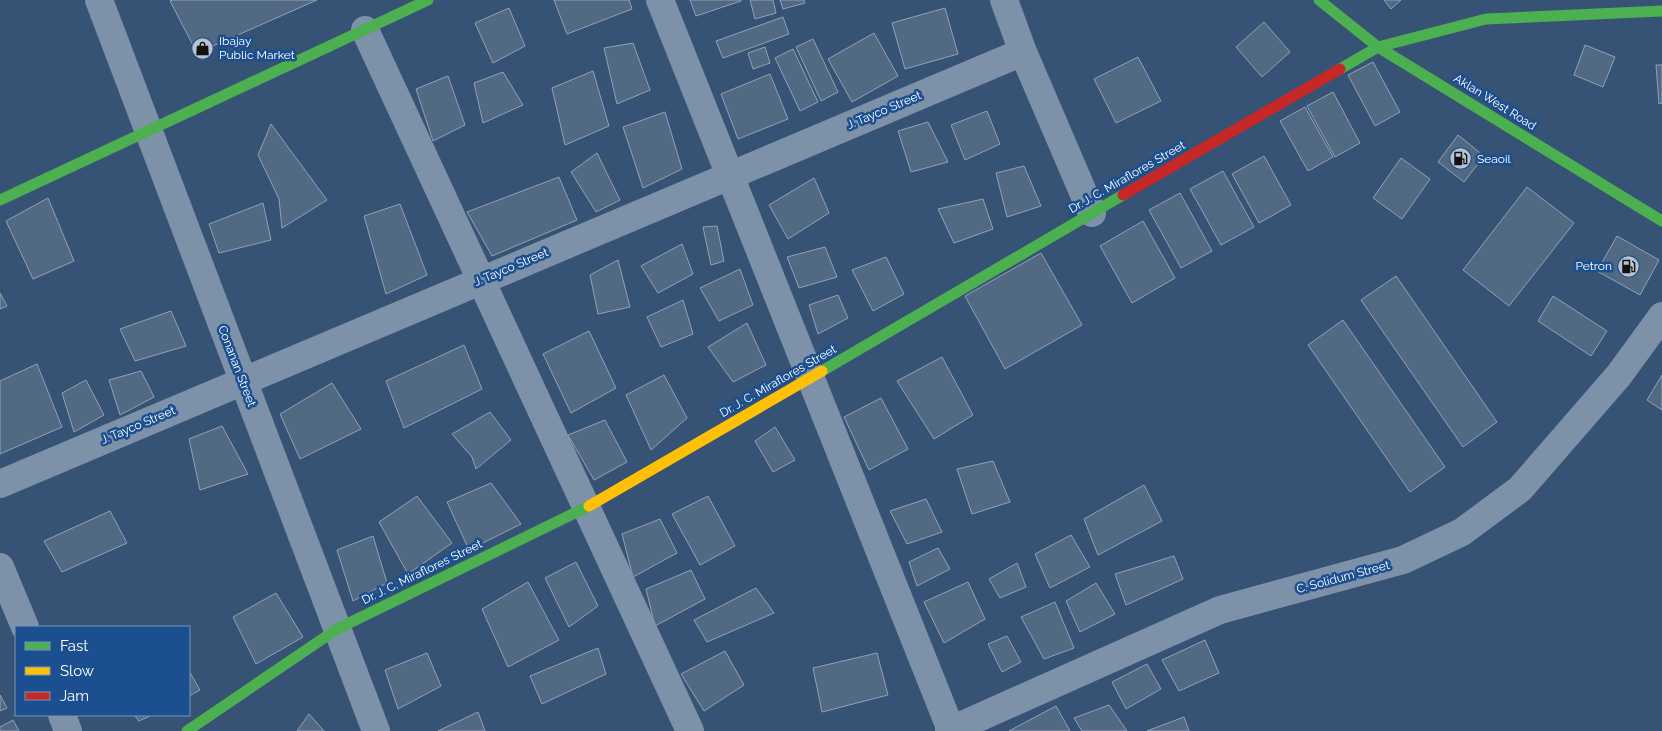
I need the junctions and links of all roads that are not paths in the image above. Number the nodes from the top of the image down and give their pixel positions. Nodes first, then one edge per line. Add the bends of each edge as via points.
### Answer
1 (99, 0) edge
2 (428, 0) edge
3 (660, 0) edge
4 (1004, 0) edge
5 (1319, 0) edge
6 (1662, 11) edge
7 (365, 30) junction
8 (1378, 46) junction
9 (1023, 52) junction
10 (147, 130) junction
11 (730, 176) junction
12 (0, 200) edge
13 (1092, 213) junction
14 (1662, 221) edge
15 (481, 280) junction
16 (1662, 316) edge
17 (810, 378) junction
18 (243, 381) junction
19 (0, 484) edge
20 (586, 508) junction
21 (0, 567) edge
22 (25, 626) edge
23 (337, 629) junction
24 (62, 716) edge
25 (950, 730) edge
26 (68, 731) edge
27 (187, 731) edge
28 (376, 731) edge
29 (690, 731) edge

1 - 10 street, Conanan Street
2 - 7 street
3 - 11 street
4 - 9 street
5 - 8 street, Aklan West Road
6 - 8 street, Dr. J. C. Miraflores Street via 1486,19
7 - 10 street
7 - 15 street
8 - 13 street, Dr. J. C. Miraflores Street
8 - 14 street, Aklan West Road
9 - 11 street, J. Tayco Street
9 - 13 street
10 - 12 street
10 - 18 street, Conanan Street
11 - 15 street, J. Tayco Street
11 - 17 street
13 - 17 street, Dr. J. C. Miraflores Street
15 - 18 street, J. Tayco Street
15 - 20 street
16 - 25 street, C. Solidum Street via 1619,375 1520,489 1462,532 1403,560 1220,610
17 - 20 street, Dr. J. C. Miraflores Street
17 - 25 street
18 - 19 street, J. Tayco Street
18 - 23 street, Conanan Street
20 - 23 street, Dr. J. C. Miraflores Street
20 - 29 street
21 - 22 street
23 - 27 street, Dr. J. C. Miraflores Street
23 - 28 street, Conanan Street
24 - 26 street

